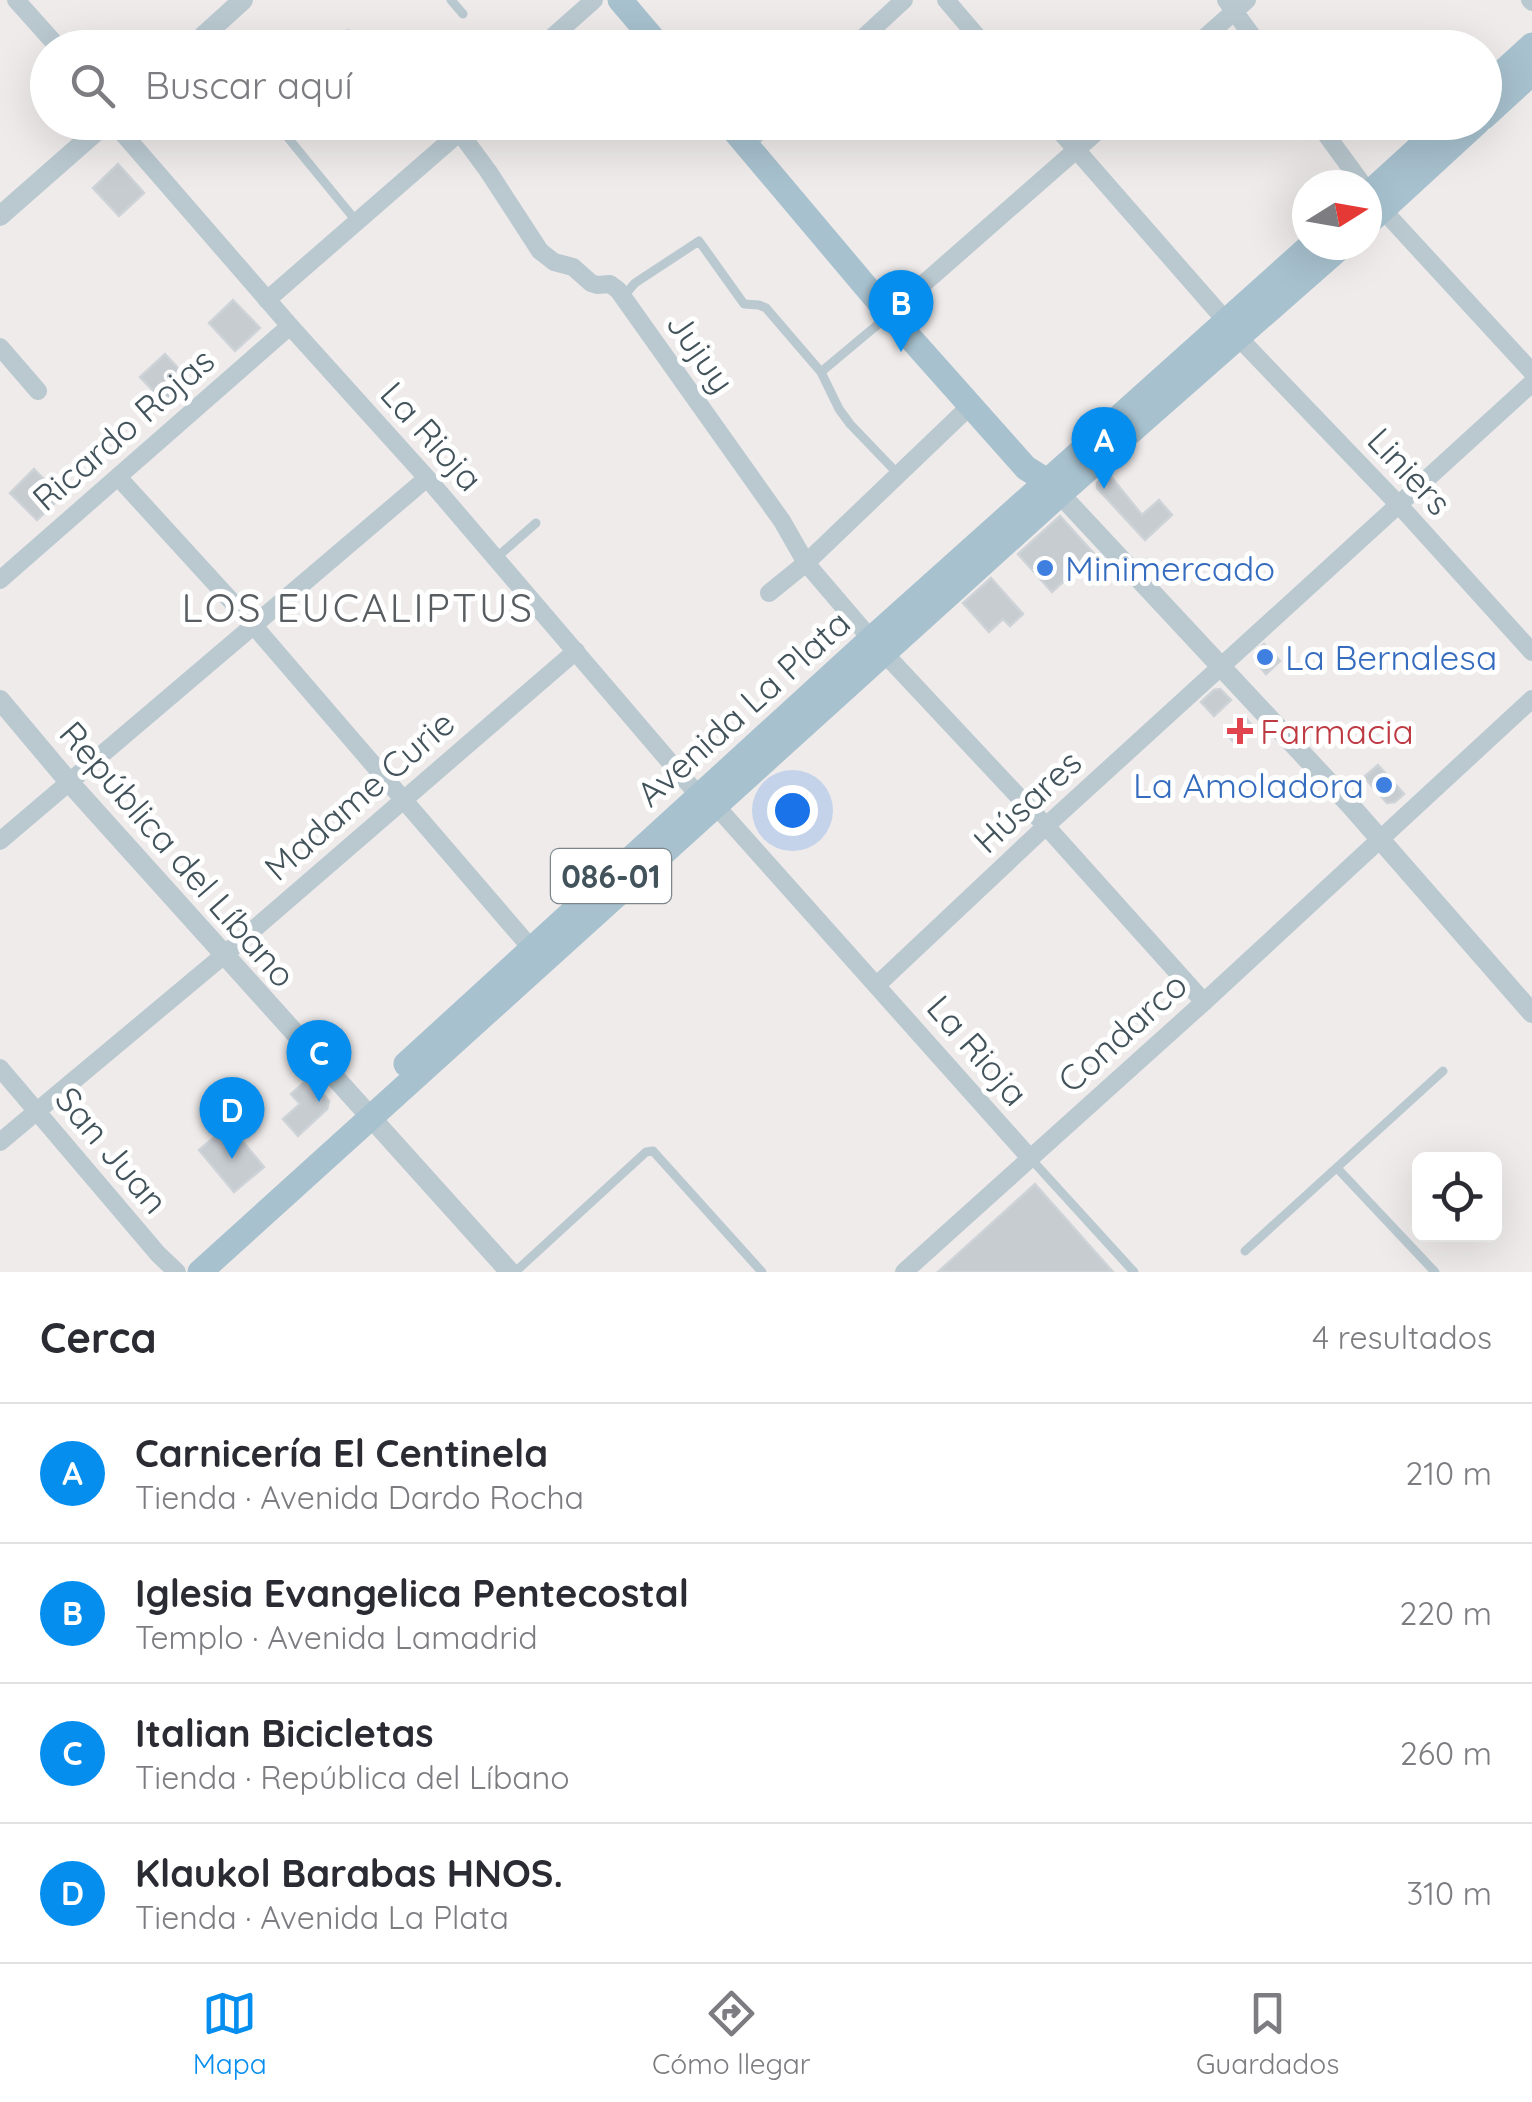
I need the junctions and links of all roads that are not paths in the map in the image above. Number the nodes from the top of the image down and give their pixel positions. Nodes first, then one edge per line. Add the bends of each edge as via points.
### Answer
1 (16, 0) edge
2 (243, 0) edge
3 (451, 0) edge
4 (594, 0) edge
5 (620, 0) edge
6 (641, 0) edge
7 (904, 0) edge
8 (946, 0) edge
9 (1236, 4) edge
10 (463, 14) dead end
11 (43, 30) edge
12 (210, 30) edge
13 (560, 30) edge
14 (646, 30) edge
15 (667, 30) edge
16 (872, 30) edge
17 (972, 30) edge
18 (1211, 30) edge
19 (1251, 30) edge
20 (1532, 45) edge
21 (1502, 72) edge
22 (1532, 73) edge
23 (1502, 100) edge
24 (89, 140) edge
25 (126, 140) edge
26 (291, 140) edge
27 (440, 140) edge
28 (465, 140) edge
29 (762, 140) edge
30 (1067, 140) edge
31 (1087, 140) edge
32 (1329, 140) edge
33 (1429, 140) edge
34 (1453, 140) edge
35 (1076, 150) junction
36 (1349, 170) edge
37 (1382, 187) edge
38 (1382, 191) edge
39 (1382, 214) edge
40 (0, 216) edge
41 (358, 222) junction
42 (1297, 260) edge
43 (1323, 260) edge
44 (623, 297) junction
45 (268, 300) junction
46 (895, 309) junction
47 (290, 326) junction
48 (1232, 329) junction
49 (0, 346) edge
50 (822, 372) junction
51 (1532, 372) edge
52 (1532, 383) edge
53 (38, 392) dead end
54 (970, 406) junction
55 (899, 475) junction
56 (118, 477) junction
57 (427, 478) junction
58 (1054, 487) junction
59 (1398, 505) junction
60 (536, 523) dead end
61 (496, 558) junction
62 (806, 562) junction
63 (0, 580) edge
64 (769, 593) dead end
65 (254, 627) junction
66 (878, 646) junction
67 (576, 651) junction
68 (1532, 652) edge
69 (1222, 667) junction
70 (0, 700) edge
71 (1532, 700) edge
72 (70, 782) junction
73 (403, 798) junction
74 (708, 801) junction
75 (1046, 826) junction
76 (1380, 839) junction
77 (0, 841) edge
78 (530, 948) junction
79 (224, 955) junction
80 (877, 985) junction
81 (1204, 1002) junction
82 (1530, 1007) edge
83 (0, 1068) edge
84 (1443, 1071) dead end
85 (36, 1111) junction
86 (366, 1112) junction
87 (0, 1142) edge
88 (1031, 1159) junction
89 (1337, 1168) junction
90 (1245, 1251) dead end
91 (176, 1272) edge
92 (200, 1272) edge
93 (512, 1272) edge
94 (762, 1272) edge
95 (904, 1272) edge
96 (1134, 1272) edge
97 (1435, 1272) edge

1 - 11 street
2 - 12 street
3 - 10 lane
4 - 13 street
5 - 14 main road
6 - 15 main road
7 - 16 street
8 - 17 street
9 - 18 street
9 - 19 street
20 - 21 main road
22 - 23 main road
24 - 40 street
25 - 45 street, La Rioja
26 - 41 lane
27 - 41 street
28 - 44 street, Jujuy via 540,251 591,283 610,284
29 - 46 main road
30 - 35 street, Liniers
31 - 35 street
32 - 36 street
33 - 37 main road
34 - 38 main road
35 - 46 street
35 - 48 street, Liniers
39 - 51 street
41 - 45 street
42 - 48 main road, 086-01
43 - 48 main road, 086-01
44 - 50 lane via 699,241 744,304 766,308
44 - 62 street, Jujuy
45 - 47 street, La Rioja
46 - 50 lane
46 - 54 main road
46 - 58 main road via 1037,460
47 - 56 street, Ricardo Rojas
47 - 57 street, La Rioja
48 - 58 main road, 086-01
48 - 59 street, Liniers
49 - 53 street
50 - 55 lane via 850,424
52 - 59 street, Húsares
54 - 55 street
54 - 58 main road via 1026,468
55 - 62 street
56 - 63 street, Ricardo Rojas
56 - 65 street
57 - 61 street, La Rioja
57 - 65 street
58 - 66 main road, Avenida La Plata / 086-01
58 - 69 street
59 - 68 street, Liniers
59 - 69 street, Húsares
60 - 61 lane
61 - 67 street, La Rioja
62 - 64 street
62 - 66 street, Jujuy
65 - 72 street
65 - 73 street
66 - 74 main road, Avenida La Plata / 086-01
66 - 75 street, Jujuy
67 - 73 street, Madame Curie
67 - 74 street, La Rioja
69 - 75 street, Húsares
69 - 76 street
70 - 72 street, República del Líbano
71 - 76 street, Condarco
72 - 77 street
72 - 79 street, República del Líbano
73 - 78 street
73 - 79 street, Madame Curie
74 - 78 main road, Avenida La Plata / 086-01
74 - 80 street, La Rioja
74 - 86 main road, Avenida La Plata / 086-01
75 - 80 street, Húsares
75 - 81 street, Jujuy
76 - 81 street, Condarco
76 - 82 street
78 - 86 main road, Avenida La Plata / 086-01
79 - 85 street, Madame Curie
79 - 86 street, República del Líbano
80 - 88 street, La Rioja
81 - 88 street, Condarco
83 - 85 street, San Juan
84 - 89 lane
85 - 87 street, Madame Curie
85 - 91 street, San Juan
86 - 91 main road, Avenida La Plata / 086-01
86 - 92 main road, Avenida La Plata / 086-01
86 - 93 street, República del Líbano
88 - 95 street, Condarco
88 - 96 lane
89 - 90 lane
89 - 97 lane
93 - 94 lane via 653,1150

